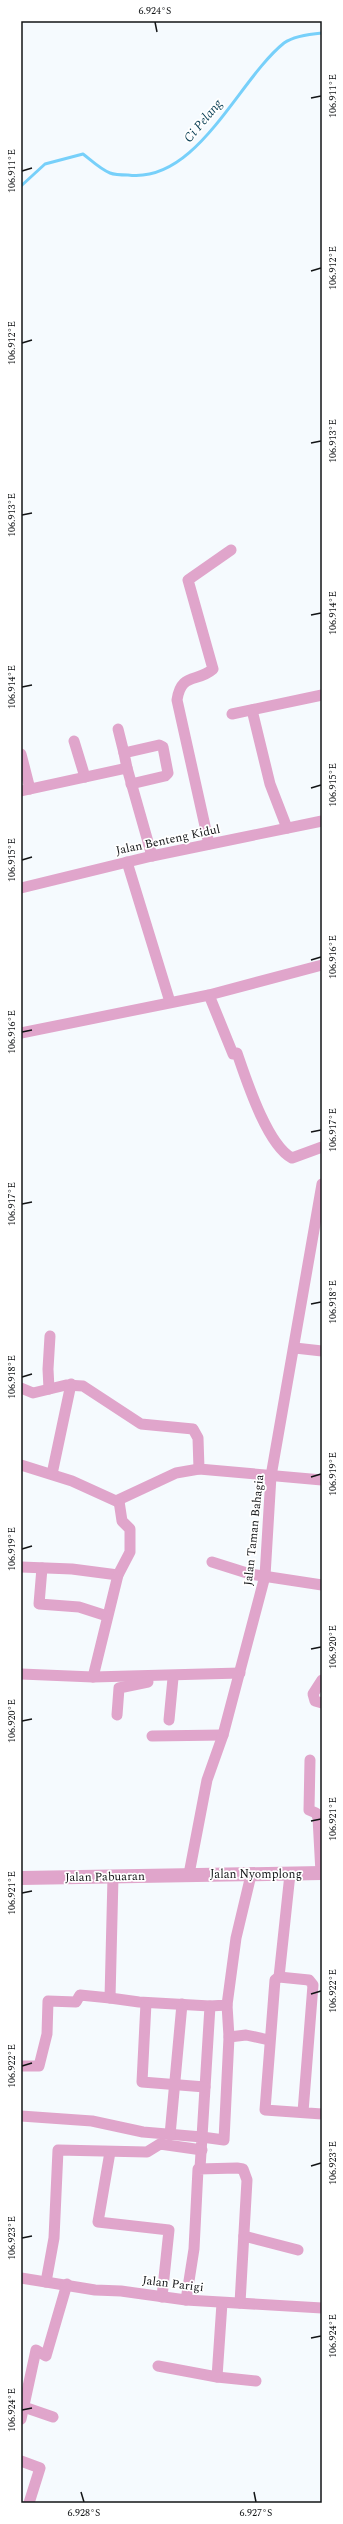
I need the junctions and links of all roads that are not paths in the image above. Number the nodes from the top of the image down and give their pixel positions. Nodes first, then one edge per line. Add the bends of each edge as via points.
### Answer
1 (231, 550) dead end
2 (322, 695) edge
3 (252, 710) junction
4 (232, 714) dead end
5 (118, 729) dead end
6 (74, 741) dead end
7 (124, 753) junction
8 (21, 754) edge
9 (127, 768) junction
10 (85, 777) junction
11 (131, 784) junction
12 (26, 790) edge
13 (322, 821) edge
14 (288, 828) junction
15 (209, 844) junction
16 (152, 856) junction
17 (128, 862) junction
18 (21, 888) edge
19 (322, 965) edge
20 (209, 995) junction
21 (170, 1002) junction
22 (21, 1033) edge
23 (322, 1148) edge
24 (322, 1184) edge
25 (50, 1336) dead end
26 (295, 1348) junction
27 (322, 1351) edge
28 (71, 1384) junction
29 (21, 1388) edge
30 (49, 1389) junction
31 (21, 1465) edge
32 (199, 1469) junction
33 (52, 1474) junction
34 (271, 1476) junction
35 (322, 1480) edge
36 (119, 1501) junction
37 (212, 1562) dead end
38 (21, 1567) edge
39 (42, 1568) junction
40 (118, 1575) junction
41 (265, 1576) junction
42 (322, 1585) edge
43 (107, 1616) junction
44 (21, 1674) edge
45 (239, 1675) junction
46 (93, 1677) junction
47 (173, 1678) junction
48 (322, 1680) edge
49 (322, 1703) edge
50 (117, 1715) dead end
51 (169, 1720) dead end
52 (223, 1735) junction
53 (152, 1736) dead end
54 (310, 1760) dead end
55 (322, 1873) edge
56 (189, 1874) junction
57 (251, 1874) junction
58 (290, 1874) junction
59 (113, 1877) junction
60 (21, 1878) edge
61 (279, 1977) junction
62 (110, 1998) junction
63 (146, 2003) junction
64 (182, 2004) junction
65 (227, 2005) junction
66 (210, 2006) junction
67 (229, 2037) junction
68 (269, 2040) junction
69 (21, 2066) edge
70 (175, 2084) junction
71 (205, 2087) junction
72 (303, 2112) junction
73 (322, 2114) edge
74 (21, 2116) edge
75 (170, 2135) junction
76 (202, 2137) junction
77 (202, 2150) junction
78 (110, 2152) junction
79 (200, 2168) junction
80 (244, 2236) junction
81 (298, 2250) dead end
82 (21, 2278) edge
83 (46, 2282) junction
84 (66, 2284) junction
85 (162, 2296) junction
86 (186, 2300) junction
87 (222, 2303) junction
88 (240, 2303) junction
89 (322, 2308) edge
90 (158, 2366) dead end
91 (217, 2377) junction
92 (256, 2381) dead end
93 (22, 2407) edge
94 (53, 2417) dead end
95 (21, 2419) edge
96 (21, 2461) edge
97 (29, 2503) edge

1 - 15 street via 188,580 212,669 186,681 180,687 178,700
2 - 3 street
3 - 4 street
3 - 14 street via 270,784
5 - 7 street
6 - 10 street
7 - 9 street
7 - 11 street via 161,745 169,768 165,776
8 - 12 street
9 - 10 street
9 - 11 street
10 - 12 street
11 - 16 street
13 - 14 street, Jalan Benteng Kidul
14 - 15 street, Jalan Benteng Kidul
15 - 16 street, Jalan Benteng Kidul
16 - 17 street, Jalan Benteng Kidul
17 - 18 street, Jalan Benteng Kidul
17 - 21 street
19 - 20 street
20 - 21 street
20 - 23 street via 223,1033 233,1054 237,1053 254,1099 273,1136 292,1158
21 - 22 street
24 - 26 street, Jalan Taman Bahagia
25 - 30 street
26 - 27 street
26 - 34 street, Jalan Taman Bahagia
28 - 30 street
28 - 32 street via 90,1388 141,1424 193,1429 198,1438
28 - 33 street
29 - 30 street via 33,1392
31 - 33 street
32 - 34 street
32 - 36 street via 176,1473
33 - 36 street
34 - 35 street
34 - 41 street, Jalan Taman Bahagia
36 - 40 street via 122,1521 130,1529 131,1537 130,1552
37 - 41 street
38 - 39 street
39 - 40 street
39 - 43 street via 39,1604 79,1608
40 - 43 street
41 - 42 street
41 - 45 street, Jalan Taman Bahagia
43 - 46 street
44 - 46 street
45 - 46 street
45 - 47 street
45 - 52 street, Jalan Taman Bahagia
47 - 50 street via 119,1688
47 - 51 street
48 - 49 street via 312,1694 315,1701
52 - 53 street
52 - 56 street, Jalan Taman Bahagia via 207,1780
54 - 55 street via 309,1810 316,1813 318,1818
55 - 58 street, Jalan Nyomplong
56 - 57 street, Jalan Nyomplong
56 - 59 street, Jalan Pabuaran
57 - 58 street, Jalan Nyomplong
57 - 65 street via 236,1938
58 - 61 street
59 - 60 street, Jalan Pabuaran
59 - 62 street
61 - 68 street via 275,1980
61 - 72 street via 309,1980 313,1985
62 - 63 street
62 - 69 street via 80,1995 76,2002 48,2001 47,2034 39,2066
63 - 64 street
63 - 70 street via 142,2082 158,2085
64 - 66 street
64 - 70 street
65 - 66 street
65 - 67 street
66 - 71 street
67 - 68 street via 246,2035
67 - 76 street via 224,2140
68 - 72 street via 265,2110
70 - 71 street
70 - 75 street
71 - 76 street
72 - 73 street
74 - 75 street via 92,2121
75 - 76 street
76 - 77 street
77 - 78 street via 160,2144 147,2152
77 - 79 street
78 - 83 street via 58,2150 54,2238
78 - 85 street via 98,2222 169,2230
79 - 80 street via 237,2168 246,2173 248,2180
79 - 86 street via 197,2173 194,2249
80 - 81 street
80 - 88 street
82 - 83 street, Jalan Parigi
83 - 84 street, Jalan Parigi
84 - 85 street, Jalan Parigi via 95,2290
84 - 93 street via 46,2356 36,2350
85 - 86 street, Jalan Parigi
86 - 87 street, Jalan Parigi
87 - 88 street, Jalan Parigi
87 - 91 street
88 - 89 street, Jalan Parigi
90 - 91 street
91 - 92 street
93 - 94 street
93 - 95 street
96 - 97 street via 40,2468

